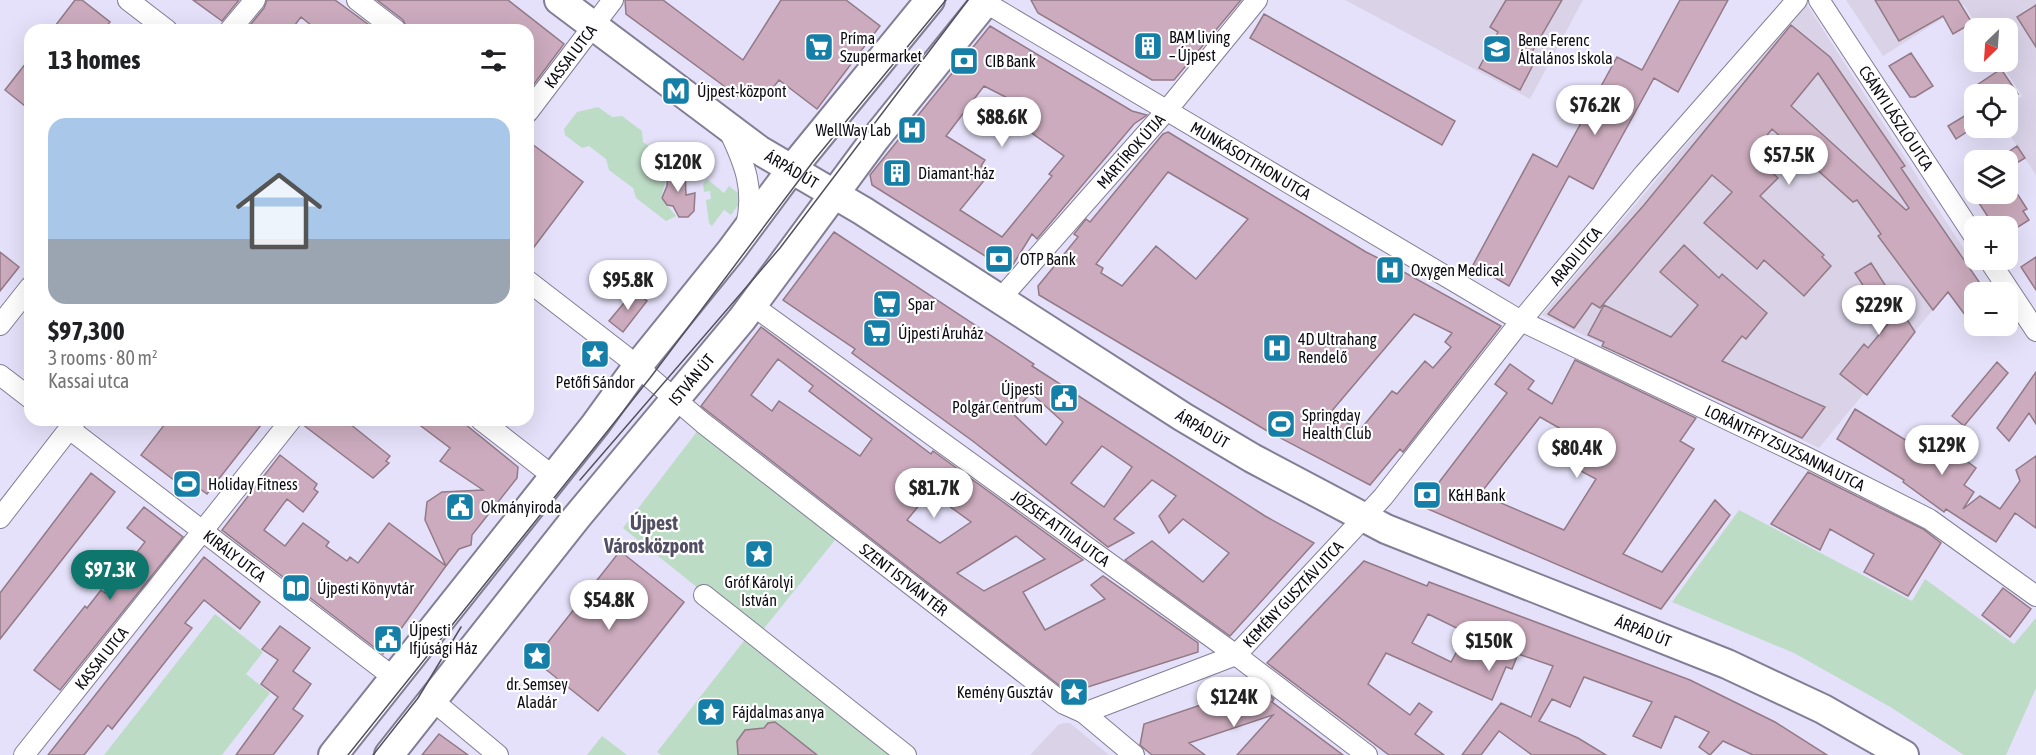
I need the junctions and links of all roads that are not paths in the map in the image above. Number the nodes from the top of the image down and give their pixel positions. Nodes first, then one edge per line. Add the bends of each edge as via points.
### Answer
1 (128, 0) edge
2 (255, 0) edge
3 (357, 0) edge
4 (559, 0) edge
5 (613, 0) edge
6 (930, 0) edge
7 (1257, 0) edge
8 (1797, 0) edge
9 (1819, 0) edge
10 (984, 1) edge
11 (159, 24) edge
12 (235, 24) edge
13 (388, 24) edge
14 (593, 26) junction
15 (534, 104) edge
16 (1167, 110) junction
17 (726, 126) junction
18 (791, 170) junction
19 (834, 194) junction
20 (1964, 221) edge
21 (744, 234) junction
22 (1996, 270) edge
23 (534, 286) edge
24 (24, 296) edge
25 (1001, 298) junction
26 (752, 305) junction
27 (1521, 321) junction
28 (0, 326) edge
29 (2036, 331) edge
30 (637, 367) junction
31 (0, 375) edge
32 (24, 393) edge
33 (676, 400) junction
34 (67, 426) edge
35 (71, 426) edge
36 (286, 426) edge
37 (489, 426) edge
38 (554, 477) junction
39 (0, 518) edge
40 (1364, 518) junction
41 (203, 531) junction
42 (704, 595) dead end
43 (2036, 596) edge
44 (1236, 655) junction
45 (393, 677) junction
46 (432, 700) junction
47 (1084, 713) junction
48 (24, 755) edge
49 (333, 755) edge
50 (388, 755) edge
51 (498, 755) edge
52 (906, 755) edge
53 (1134, 755) edge
54 (1367, 755) edge
55 (1904, 755) edge

1 - 11 street
2 - 12 street
3 - 13 street
4 - 14 main road, ÁRPÁD ÚT
5 - 14 street, KASSAI UTCA
6 - 18 main road
7 - 16 street, MÁRTÍROK ÚTJA
8 - 27 street, ARADI UTCA
9 - 20 street, CSÁNYI LÁSZLÓ UTCA
10 - 16 street, MUNKÁSOTTHON UTCA
10 - 19 main road, ISTVÁN ÚT
14 - 15 street, KASSAI UTCA
14 - 17 main road, ÁRPÁD ÚT
16 - 25 street, MÁRTÍROK ÚTJA
16 - 27 street, MUNKÁSOTTHON UTCA
17 - 18 main road, ÁRPÁD ÚT
17 - 21 street via 748,178 750,205
18 - 19 main road, ÁRPÁD ÚT
18 - 21 main road
19 - 25 main road, ÁRPÁD ÚT
19 - 26 main road, ISTVÁN ÚT
21 - 30 main road
22 - 29 street
23 - 30 street, SZENT ISTVÁN TÉR
24 - 28 street
25 - 40 main road, ÁRPÁD ÚT via 1220,440
26 - 33 main road, ISTVÁN ÚT
26 - 44 street, JÓZSEF ATTILA UTCA
27 - 40 street, ARADI UTCA
27 - 43 street, LORÁNTFFY ZSUZSANNA UTCA via 1929,519
30 - 33 street, SZENT ISTVÁN TÉR
30 - 38 main road
31 - 32 street
33 - 46 main road, ISTVÁN ÚT via 576,518
33 - 47 street, SZENT ISTVÁN TÉR via 1064,704
34 - 39 street
35 - 41 street, KIRÁLY UTCA
36 - 41 street, KASSAI UTCA
37 - 38 street
38 - 45 main road
40 - 44 street, KEMÉNY GUSZTÁV UTCA
40 - 55 main road, ÁRPÁD ÚT via 1727,664 1824,709
41 - 45 street, KIRÁLY UTCA
41 - 48 street, KASSAI UTCA
42 - 52 street
44 - 47 street, KEMÉNY GUSZTÁV UTCA
44 - 54 street, JÓZSEF ATTILA UTCA
45 - 49 main road
46 - 50 main road, ISTVÁN ÚT
46 - 51 street
47 - 53 street, SZENT ISTVÁN TÉR

